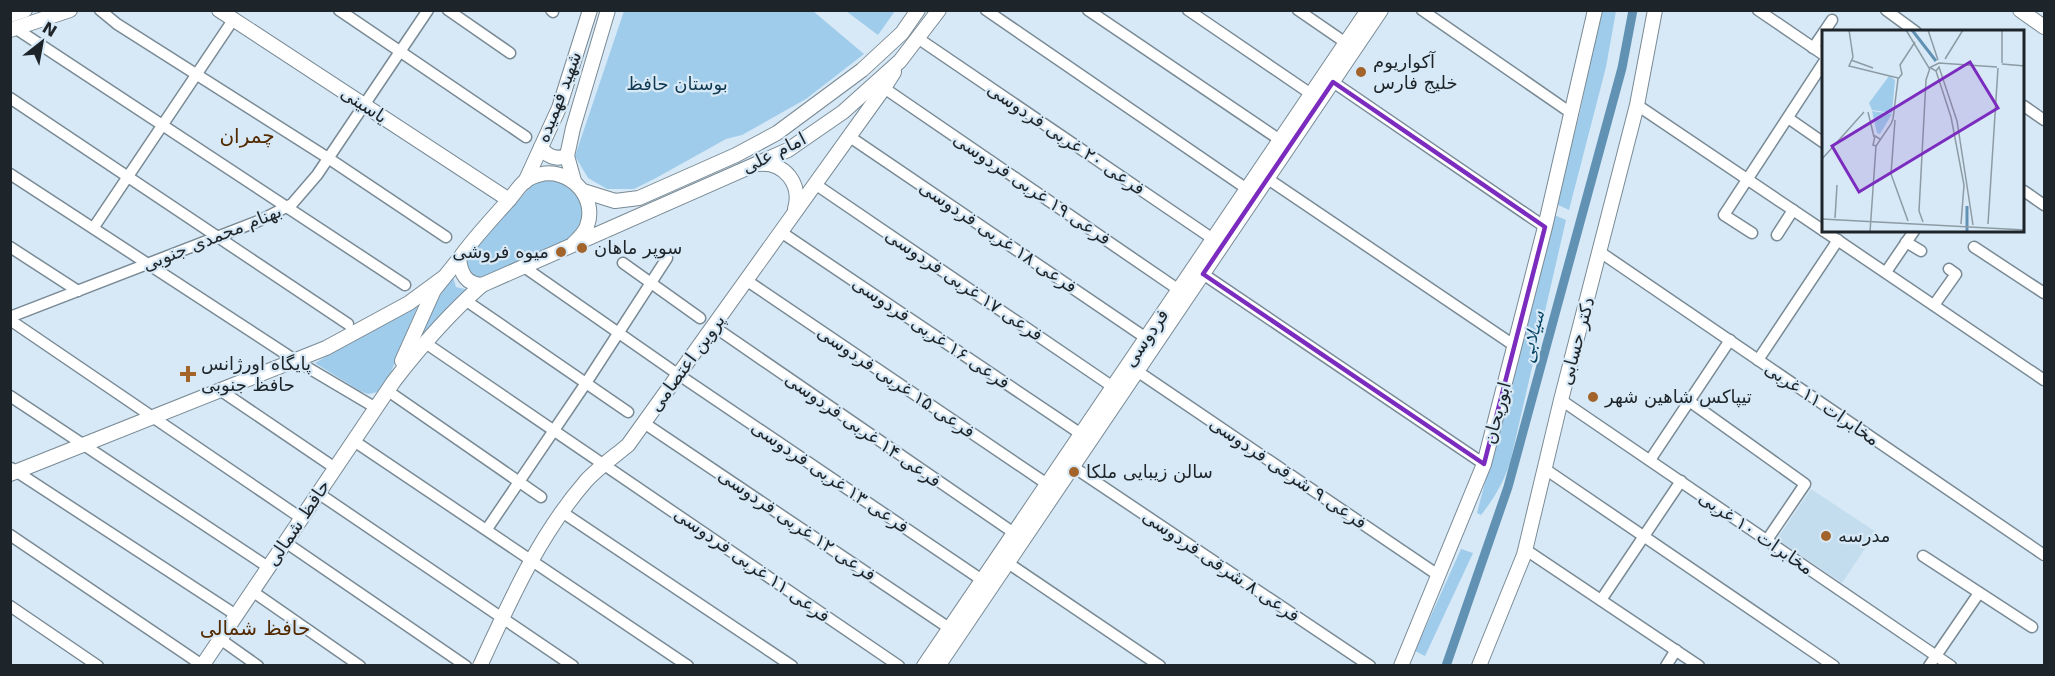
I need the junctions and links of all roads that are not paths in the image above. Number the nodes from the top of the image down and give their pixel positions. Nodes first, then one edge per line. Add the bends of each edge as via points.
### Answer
1 (25, 10) edge
2 (70, 10) edge
3 (100, 10) edge
4 (219, 10) edge
5 (339, 10) edge
6 (428, 10) edge
7 (448, 10) edge
8 (590, 10) edge
9 (608, 10) edge
10 (918, 10) edge
11 (939, 10) edge
12 (986, 10) edge
13 (1088, 10) edge
14 (1188, 10) edge
15 (1298, 10) edge
16 (1368, 10) edge
17 (1381, 10) edge
18 (1422, 10) edge
19 (1595, 10) edge
20 (1655, 10) edge
21 (1758, 10) edge
22 (1886, 10) edge
23 (2020, 10) edge
24 (233, 20) junction
25 (1832, 20) dead end
26 (12, 24) edge
27 (2044, 27) edge
28 (1825, 30) edge
29 (1913, 30) edge
30 (1822, 35) edge
31 (919, 39) junction
32 (1346, 43) junction
33 (1813, 48) junction
34 (400, 52) junction
35 (510, 53) dead end
36 (1822, 54) edge
37 (900, 61) junction
38 (1822, 65) edge
39 (197, 74) junction
40 (1333, 82) junction
41 (884, 88) junction
42 (1311, 94) junction
43 (10, 98) edge
44 (364, 105) junction
45 (1636, 105) junction
46 (2025, 107) edge
47 (1571, 113) junction
48 (1788, 118) junction
49 (2044, 120) edge
50 (162, 125) junction
51 (850, 136) junction
52 (526, 137) dead end
53 (1280, 140) junction
54 (1822, 142) edge
55 (541, 147) junction
56 (567, 156) junction
57 (328, 158) junction
58 (753, 164) junction
59 (10, 174) edge
60 (128, 177) junction
61 (1268, 179) junction
62 (1748, 179) junction
63 (525, 182) junction
64 (578, 186) junction
65 (1247, 189) junction
66 (811, 190) junction
67 (2025, 192) edge
68 (509, 200) junction
69 (615, 201) junction
70 (2044, 205) edge
71 (286, 207) junction
72 (1793, 210) junction
73 (1238, 212) junction
74 (794, 214) junction
75 (621, 223) junction
76 (94, 227) junction
77 (1545, 227) junction
78 (1822, 230) edge
79 (781, 232) junction
80 (1826, 232) edge
81 (1913, 232) edge
82 (1752, 233) dead end
83 (1777, 235) dead end
84 (218, 237) junction
85 (446, 237) dead end
86 (1213, 239) junction
87 (1838, 240) junction
88 (1906, 242) junction
89 (573, 244) junction
90 (10, 247) edge
91 (1974, 247) dead end
92 (1921, 251) dead end
93 (1600, 252) junction
94 (667, 258) dead end
95 (459, 259) junction
96 (623, 263) dead end
97 (149, 264) junction
98 (524, 267) junction
99 (1948, 268) dead end
100 (1886, 272) junction
101 (1203, 274) junction
102 (443, 278) junction
103 (746, 280) junction
104 (652, 283) junction
105 (405, 285) dead end
106 (482, 285) junction
107 (1179, 290) junction
108 (78, 291) junction
109 (2044, 294) edge
110 (465, 300) junction
111 (1934, 305) junction
112 (10, 318) edge
113 (700, 318) dead end
114 (348, 324) dead end
115 (713, 326) junction
116 (618, 333) junction
117 (1146, 338) junction
118 (1730, 340) junction
119 (424, 342) junction
120 (1515, 346) junction
121 (295, 360) junction
122 (1758, 360) junction
123 (1137, 371) junction
124 (679, 375) junction
125 (2044, 380) edge
126 (586, 383) junction
127 (391, 386) junction
128 (1113, 387) junction
129 (220, 390) junction
130 (10, 396) edge
131 (1561, 400) junction
132 (1689, 401) junction
133 (376, 408) junction
134 (628, 412) dead end
135 (154, 417) junction
136 (644, 423) junction
137 (554, 429) junction
138 (1081, 434) junction
139 (354, 441) junction
140 (88, 446) junction
141 (1650, 460) junction
142 (606, 464) junction
143 (1484, 464) junction
144 (1072, 466) junction
145 (335, 468) junction
146 (1545, 469) junction
147 (12, 471) edge
148 (1681, 481) junction
149 (518, 482) junction
150 (1047, 484) junction
151 (318, 493) junction
152 (541, 497) dead end
153 (562, 512) junction
154 (301, 518) junction
155 (487, 529) junction
156 (1014, 533) junction
157 (10, 535) edge
158 (1644, 536) junction
159 (1767, 540) junction
160 (285, 542) junction
161 (1526, 550) junction
162 (2044, 555) edge
163 (1923, 556) dead end
164 (531, 559) junction
165 (1008, 563) junction
166 (268, 567) junction
167 (1438, 575) junction
168 (982, 580) junction
169 (252, 591) junction
170 (1979, 593) junction
171 (1601, 600) junction
172 (10, 606) edge
173 (236, 615) junction
174 (502, 619) junction
175 (2032, 627) dead end
176 (949, 628) junction
177 (220, 639) junction
178 (1676, 650) junction
179 (1936, 655) junction
180 (202, 665) edge
181 (98, 666) edge
182 (258, 666) edge
183 (360, 666) edge
184 (466, 666) edge
185 (480, 666) edge
186 (573, 666) edge
187 (688, 666) edge
188 (792, 666) edge
189 (899, 666) edge
190 (924, 666) edge
191 (938, 666) edge
192 (1160, 666) edge
193 (1370, 666) edge
194 (1401, 666) edge
195 (1479, 666) edge
196 (1666, 666) edge
197 (1699, 666) edge
198 (1834, 666) edge
199 (1929, 666) edge
200 (1951, 666) edge

1 - 26 main road
2 - 26 main road
3 - 39 street
4 - 24 main road, یاسینی
5 - 34 street
6 - 34 street, بهنام محمدی جنوبی
7 - 35 street
8 - 55 main road, شهید فهمیده via 559,108
9 - 56 main road, شهید فهمیده
10 - 69 main road, امام علی via 902,33 862,70 777,133 639,198
11 - 31 main road, امام علی
12 - 65 street
13 - 53 street
14 - 42 street
15 - 32 street
16 - 32 main road, فردوسی
17 - 40 main road, فردوسی
18 - 47 street
19 - 47 main road, ابوریحان
20 - 45 main road, دکتر حسابی
21 - 33 street
22 - 29 street
23 - 27 main road
24 - 39 street
24 - 44 main road, یاسینی
25 - 28 street
26 - 50 street
30 - 33 street
31 - 37 main road, امام علی
31 - 86 street, فرعی ۲۰ غربی فردوسی
32 - 42 main road, فردوسی
33 - 36 street
34 - 44 street, بهنام محمدی جنوبی
34 - 52 street
37 - 41 main road, پروین اعتصامی
37 - 58 main road, امام علی via 834,118 788,150
38 - 48 street
39 - 50 street
39 - 57 street
40 - 61 main road, فردوسی
40 - 77 street
41 - 51 main road, پروین اعتصامی
41 - 107 street, فرعی ۱۹ غربی فردوسی
42 - 53 main road, فردوسی
43 - 60 street
44 - 57 street, بهنام محمدی جنوبی
44 - 68 main road, یاسینی
45 - 62 street
45 - 93 main road, دکتر حسابی
46 - 49 street
47 - 77 main road, ابوریحان
48 - 54 street
48 - 62 street
50 - 60 street
50 - 71 street
51 - 66 main road, پروین اعتصامی
51 - 117 street, فرعی ۱۸ غربی فردوسی
53 - 65 main road, فردوسی
55 - 56 main road via 552,157
55 - 63 main road, شهید فهمیده
56 - 64 main road, شهید فهمیده
57 - 71 street, بهنام محمدی جنوبی
57 - 85 street
58 - 74 main road via 774,165 792,178 798,199
58 - 75 main road, امام علی
59 - 76 street
60 - 76 street
60 - 84 street
61 - 73 main road, فردوسی
61 - 120 street
62 - 72 street
62 - 82 street via 1724,214
63 - 64 main road, امام علی via 549,173 562,175
63 - 68 main road, حافظ شمالی
64 - 69 main road, امام علی
64 - 89 main road, شهید فهمیده via 588,202 590,215 587,228
65 - 73 main road, فردوسی
66 - 74 main road, پروین اعتصامی
66 - 128 street, فرعی ۱۷ غربی فردوسی
67 - 70 street
68 - 95 main road, حافظ شمالی
69 - 75 main road via 610,212
71 - 84 street, بهنام محمدی جنوبی
71 - 105 street
72 - 78 street
72 - 83 street
73 - 86 main road, فردوسی
73 - 101 main road, فردوسی
74 - 79 main road, پروین اعتصامی
75 - 89 main road, امام علی
76 - 97 street
77 - 120 main road, ابوریحان
79 - 103 main road, پروین اعتصامی
79 - 138 street, فرعی ۱۶ غربی فردوسی
80 - 87 street
81 - 88 street
84 - 97 street, بهنام محمدی جنوبی
84 - 114 street
86 - 107 main road, فردوسی
87 - 100 street
87 - 122 street
88 - 92 street
88 - 100 street
89 - 98 main road, امام علی
90 - 108 street
91 - 109 street
93 - 118 street, مخابرات ۱۱ غربی
93 - 131 main road, دکتر حسابی
94 - 104 street
95 - 102 main road, حافظ شمالی
95 - 106 main road via 465,278
96 - 104 street
97 - 108 street, بهنام محمدی جنوبی
97 - 121 street
98 - 106 main road, حافظ شمالی
98 - 116 street, فرعی ۱۳ غربی فردوسی
99 - 111 street via 1956,274
100 - 111 street
101 - 123 main road, فردوسی
101 - 143 street
102 - 121 main road via 409,303 326,348
102 - 127 main road, حافظ شمالی
103 - 115 main road, پروین اعتصامی
103 - 150 street, فرعی ۱۵ غربی فردوسی
104 - 113 street
104 - 116 street
106 - 110 main road, حافظ شمالی
107 - 117 main road, فردوسی
108 - 112 street, بهنام محمدی جنوبی
110 - 119 main road, حافظ شمالی
110 - 126 street
111 - 125 street
112 - 135 street
115 - 124 main road, پروین اعتصامی
115 - 156 street, فرعی ۱۴ غربی فردوسی
116 - 124 street, فرعی ۱۳ غربی فردوسی
116 - 126 street
117 - 128 main road, فردوسی
118 - 122 street, مخابرات ۱۱ غربی
118 - 132 street
119 - 127 main road, حافظ شمالی
119 - 137 street, فرعی ۱۱ غربی فردوسی
120 - 143 main road, ابوریحان
121 - 129 main road
121 - 133 street
122 - 162 street, مخابرات ۱۱ غربی
123 - 144 main road, فردوسی
123 - 167 street, فرعی ۹ شرقی فردوسی
124 - 136 main road, پروین اعتصامی
124 - 168 street, فرعی ۱۳ غربی فردوسی
126 - 134 street
126 - 137 street
127 - 133 main road, حافظ شمالی
127 - 149 street
128 - 138 main road, فردوسی
129 - 135 main road
129 - 145 street
130 - 140 street
131 - 141 street, مخابرات ۱۰ غربی
131 - 146 main road, دکتر حسابی
132 - 141 street
132 - 159 street via 1805,484
133 - 139 main road, حافظ شمالی
135 - 140 main road
135 - 154 street
136 - 142 main road, پروین اعتصامی via 628,445
136 - 176 street, فرعی ۱۲ غربی فردوسی
137 - 142 street, فرعی ۱۱ غربی فردوسی
137 - 149 street
138 - 150 main road, فردوسی
139 - 145 main road, حافظ شمالی
139 - 155 street
140 - 147 main road
140 - 166 street
141 - 148 street, مخابرات ۱۰ غربی
142 - 153 main road, پروین اعتصامی via 588,479
142 - 189 street, فرعی ۱۱ غربی فردوسی
143 - 167 main road, ابوریحان
144 - 165 main road, فردوسی
144 - 193 street, فرعی ۸ شرقی فردوسی
145 - 151 main road, حافظ شمالی
146 - 158 street
146 - 161 main road, دکتر حسابی
147 - 173 street
148 - 158 street
148 - 159 street, مخابرات ۱۰ غربی
149 - 152 street
149 - 155 street
150 - 156 main road, فردوسی
151 - 154 main road, حافظ شمالی
151 - 174 street
153 - 164 main road, پروین اعتصامی
153 - 188 street
154 - 160 main road, حافظ شمالی
155 - 164 street
156 - 168 main road, فردوسی
157 - 180 street
158 - 171 street
158 - 198 street
159 - 179 street, مخابرات ۱۰ غربی
160 - 166 main road, حافظ شمالی
160 - 184 street
161 - 171 street
161 - 195 main road, دکتر حسابی
163 - 170 street
164 - 174 main road, پروین اعتصامی
164 - 187 street
165 - 191 main road, فردوسی
165 - 192 street
166 - 169 main road, حافظ شمالی
167 - 194 main road, ابوریحان
168 - 176 main road, فردوسی
169 - 173 main road, حافظ شمالی
169 - 183 street
170 - 175 street
170 - 179 street
171 - 178 street
172 - 181 street
173 - 177 main road, حافظ شمالی
174 - 185 main road, پروین اعتصامی
174 - 186 street
176 - 190 main road, فردوسی
177 - 180 main road, حافظ شمالی
177 - 182 street
178 - 196 street
178 - 197 street
179 - 199 street
179 - 200 street, مخابرات ۱۰ غربی

